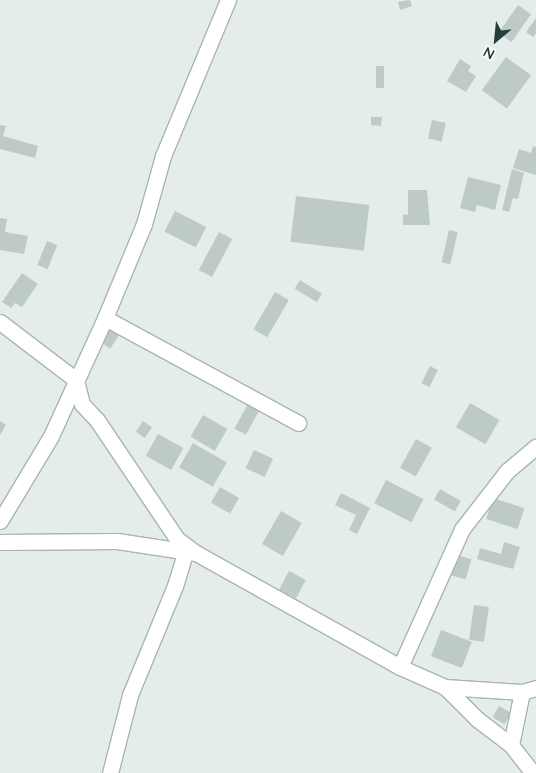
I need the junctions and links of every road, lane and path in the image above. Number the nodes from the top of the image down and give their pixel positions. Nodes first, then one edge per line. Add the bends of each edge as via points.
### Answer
1 (228, 0) edge
2 (106, 318) junction
3 (0, 322) edge
4 (76, 380) junction
5 (298, 423) dead end
6 (536, 447) edge
7 (0, 521) edge
8 (0, 542) edge
9 (191, 552) junction
10 (400, 667) junction
11 (445, 687) junction
12 (529, 690) edge
13 (511, 745) junction
14 (110, 773) edge
15 (533, 773) edge

1 - 2 street via 163,156 144,224
2 - 4 street
2 - 5 street
3 - 4 street
4 - 7 street via 51,436
4 - 9 street via 82,404 97,420 178,539
6 - 10 street via 507,471 462,529
8 - 9 street via 117,541
9 - 10 street
9 - 14 street via 130,695
10 - 11 street
11 - 12 street
11 - 13 street via 477,719
12 - 13 street
13 - 15 street

